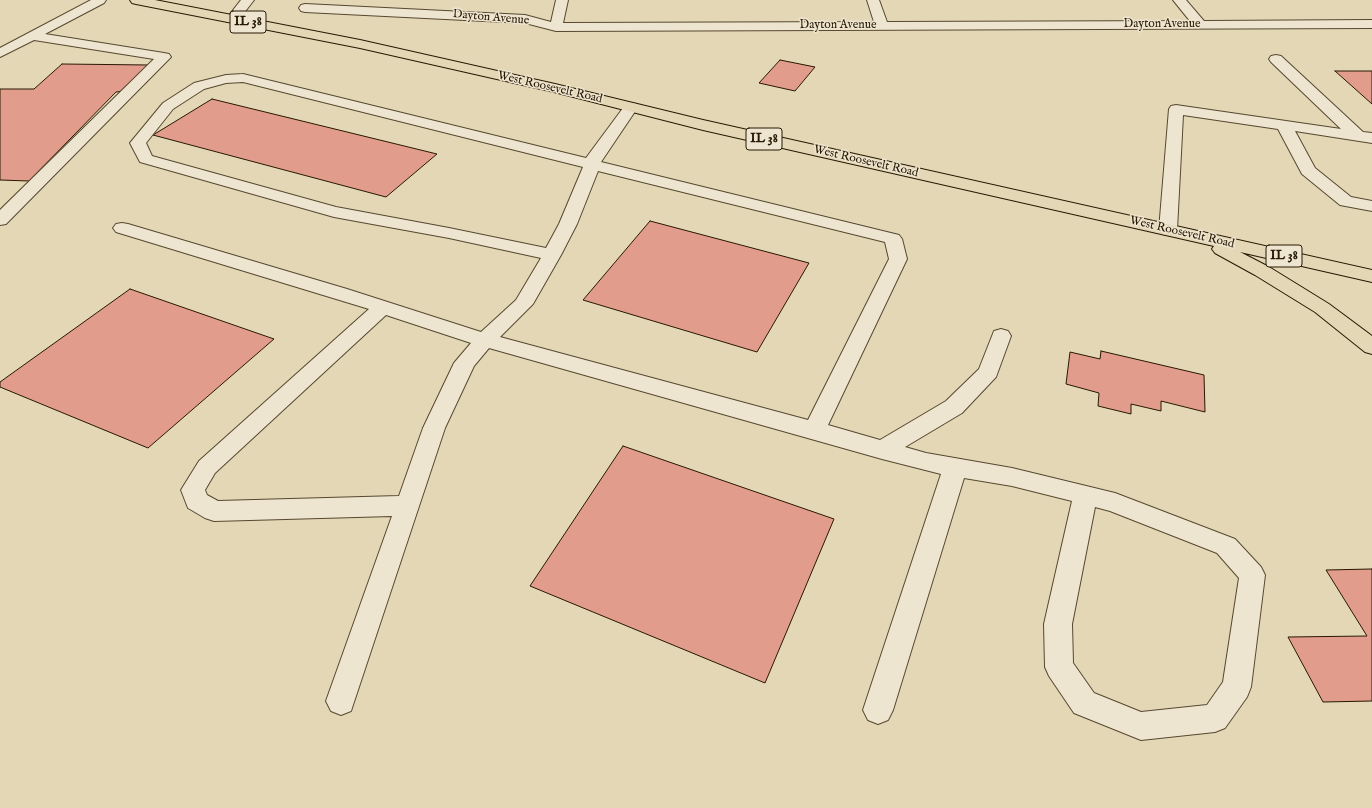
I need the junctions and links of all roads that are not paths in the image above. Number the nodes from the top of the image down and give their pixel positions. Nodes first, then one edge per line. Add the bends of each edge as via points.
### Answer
1 (100, 0) edge
2 (136, 0) edge
3 (201, 0) edge
4 (562, 0) edge
5 (873, 0) edge
6 (1179, 0) edge
7 (244, 4) edge
8 (305, 8) dead end
9 (232, 19) junction
10 (1201, 24) junction
11 (1372, 24) edge
12 (882, 26) junction
13 (556, 27) junction
14 (32, 36) junction
15 (360, 44) junction
16 (0, 53) edge
17 (1276, 59) dead end
18 (631, 107) junction
19 (1283, 124) junction
20 (1365, 137) edge
21 (590, 164) junction
22 (1372, 206) edge
23 (0, 220) edge
24 (122, 228) dead end
25 (1168, 230) junction
26 (1195, 236) junction
27 (552, 255) junction
28 (1372, 276) edge
29 (383, 307) junction
30 (1001, 336) dead end
31 (485, 340) junction
32 (1372, 348) edge
33 (814, 430) junction
34 (882, 450) junction
35 (955, 467) junction
36 (1085, 495) junction
37 (408, 506) junction
38 (341, 701) dead end
39 (878, 710) dead end

1 - 14 street
2 - 9 main road, West Roosevelt Road / IL 38
3 - 7 main road, West Roosevelt Road / IL 38
4 - 13 street
5 - 12 street
6 - 10 street
7 - 9 street
7 - 15 main road, West Roosevelt Road / IL 38
8 - 13 street, Dayton Avenue via 525,19
9 - 15 main road, West Roosevelt Road / IL 38
10 - 11 street, Dayton Avenue
10 - 12 street, Dayton Avenue
12 - 13 street, Dayton Avenue
14 - 16 street
14 - 23 street via 164,58
15 - 18 main road, West Roosevelt Road / IL 38
17 - 20 street
18 - 21 street
18 - 25 main road, West Roosevelt Road / IL 38
19 - 20 street
19 - 22 street via 1308,171 1346,201
19 - 25 street via 1176,109
21 - 27 street via 568,224
21 - 27 street via 243,78 199,86 168,106 138,143 146,159 163,165 334,212
21 - 33 street via 893,239 898,259
24 - 29 street
25 - 26 main road, West Roosevelt Road / IL 38
26 - 28 main road, West Roosevelt Road / IL 38
26 - 32 main road via 1262,271 1322,308
27 - 31 street via 523,304
29 - 31 street
29 - 37 street via 207,467 193,490 197,500 214,511
30 - 34 street via 988,372 954,407
31 - 33 street
31 - 37 street via 465,363 434,428
33 - 34 street
34 - 35 street
35 - 36 street via 1012,477
35 - 39 street
36 - 36 street via 1115,503 1226,546 1252,575 1237,687 1215,718 1142,726 1084,703 1059,667 1058,624
37 - 38 street

